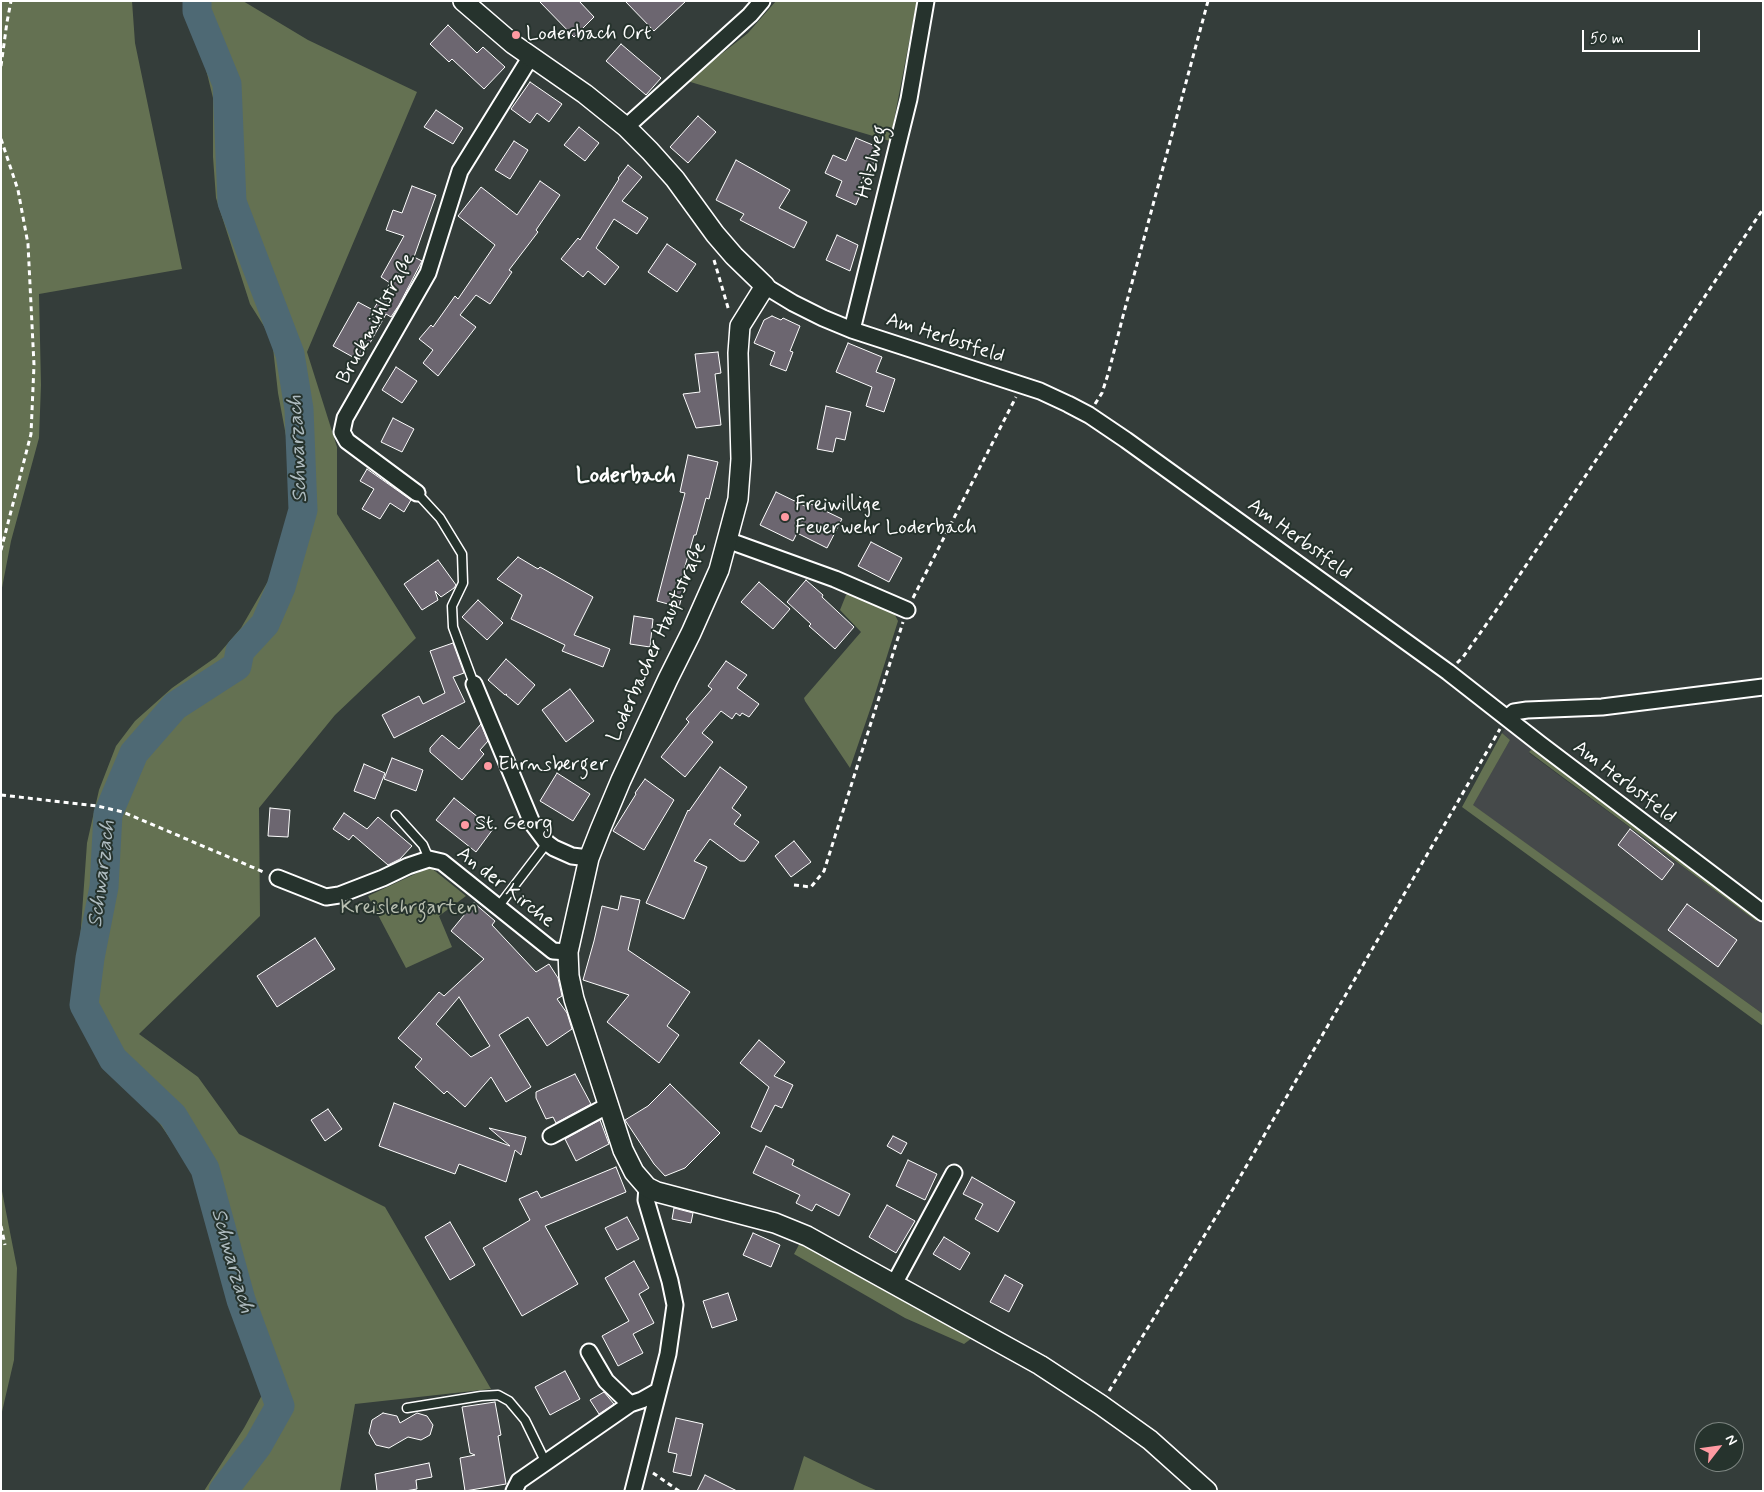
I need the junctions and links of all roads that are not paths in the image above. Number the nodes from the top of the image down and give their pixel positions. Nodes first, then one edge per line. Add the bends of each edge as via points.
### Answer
1 (462, 1) edge
2 (762, 1) edge
3 (926, 1) edge
4 (530, 58) junction
5 (626, 127) junction
6 (765, 286) junction
7 (852, 330) junction
8 (417, 492) joint
9 (727, 540) junction
10 (907, 610) road end
11 (474, 684) joint
12 (1763, 687) edge
13 (1507, 718) junction
14 (396, 814) dead end
15 (548, 844) junction
16 (589, 858) junction
17 (430, 859) junction
18 (278, 878) road end
19 (498, 907) junction
20 (1763, 913) edge
21 (568, 952) junction
22 (608, 1106) junction
23 (551, 1136) dead end
24 (954, 1173) dead end
25 (647, 1187) junction
26 (894, 1284) junction
27 (589, 1352) dead end
28 (658, 1391) junction
29 (630, 1404) junction
30 (407, 1408) dead end
31 (546, 1463) junction
32 (514, 1491) edge
33 (633, 1491) edge
34 (1207, 1491) edge

1 - 4 street
2 - 5 street
3 - 7 street, Hölzlweg via 909,99
4 - 5 street via 585,94
4 - 8 street, Bruckmühlstraße via 460,171 428,274 346,418 342,432 347,441
5 - 6 street via 650,150 734,256
6 - 7 street, Am Herbstfeld via 793,303
6 - 9 street, Loderbacher Hauptstraße via 740,326 741,459 738,498
7 - 13 street, Am Herbstfeld via 1022,385 1088,415 1448,672
8 - 11 lane via 440,518 462,554 464,583 452,606 453,627
9 - 10 street, Loderbacher Hauptstraße via 835,579
9 - 16 street, Loderbacher Hauptstraße via 719,570 621,780
11 - 15 street via 532,823
12 - 13 street via 1602,707 1527,710 1514,712
13 - 20 street, Am Herbstfeld
14 - 17 lane via 423,845
15 - 16 street via 572,856
15 - 19 lane
16 - 21 street, Loderbacher Hauptstraße
17 - 18 street, An der Kirche via 340,896 326,897
17 - 19 street, An der Kirche via 442,862
19 - 21 street, An der Kirche via 553,951
21 - 22 street, Loderbacher Hauptstraße via 574,999
22 - 23 street
22 - 25 street, Loderbacher Hauptstraße via 623,1150 634,1172
24 - 26 street
25 - 26 street via 775,1223 807,1236
25 - 28 street via 646,1200 675,1305 668,1354
26 - 34 street via 1040,1365 1101,1405 1150,1440
27 - 29 street via 606,1382
28 - 29 street
28 - 33 street
29 - 31 street
30 - 31 lane via 498,1396 509,1401 525,1420
31 - 32 street via 519,1481

